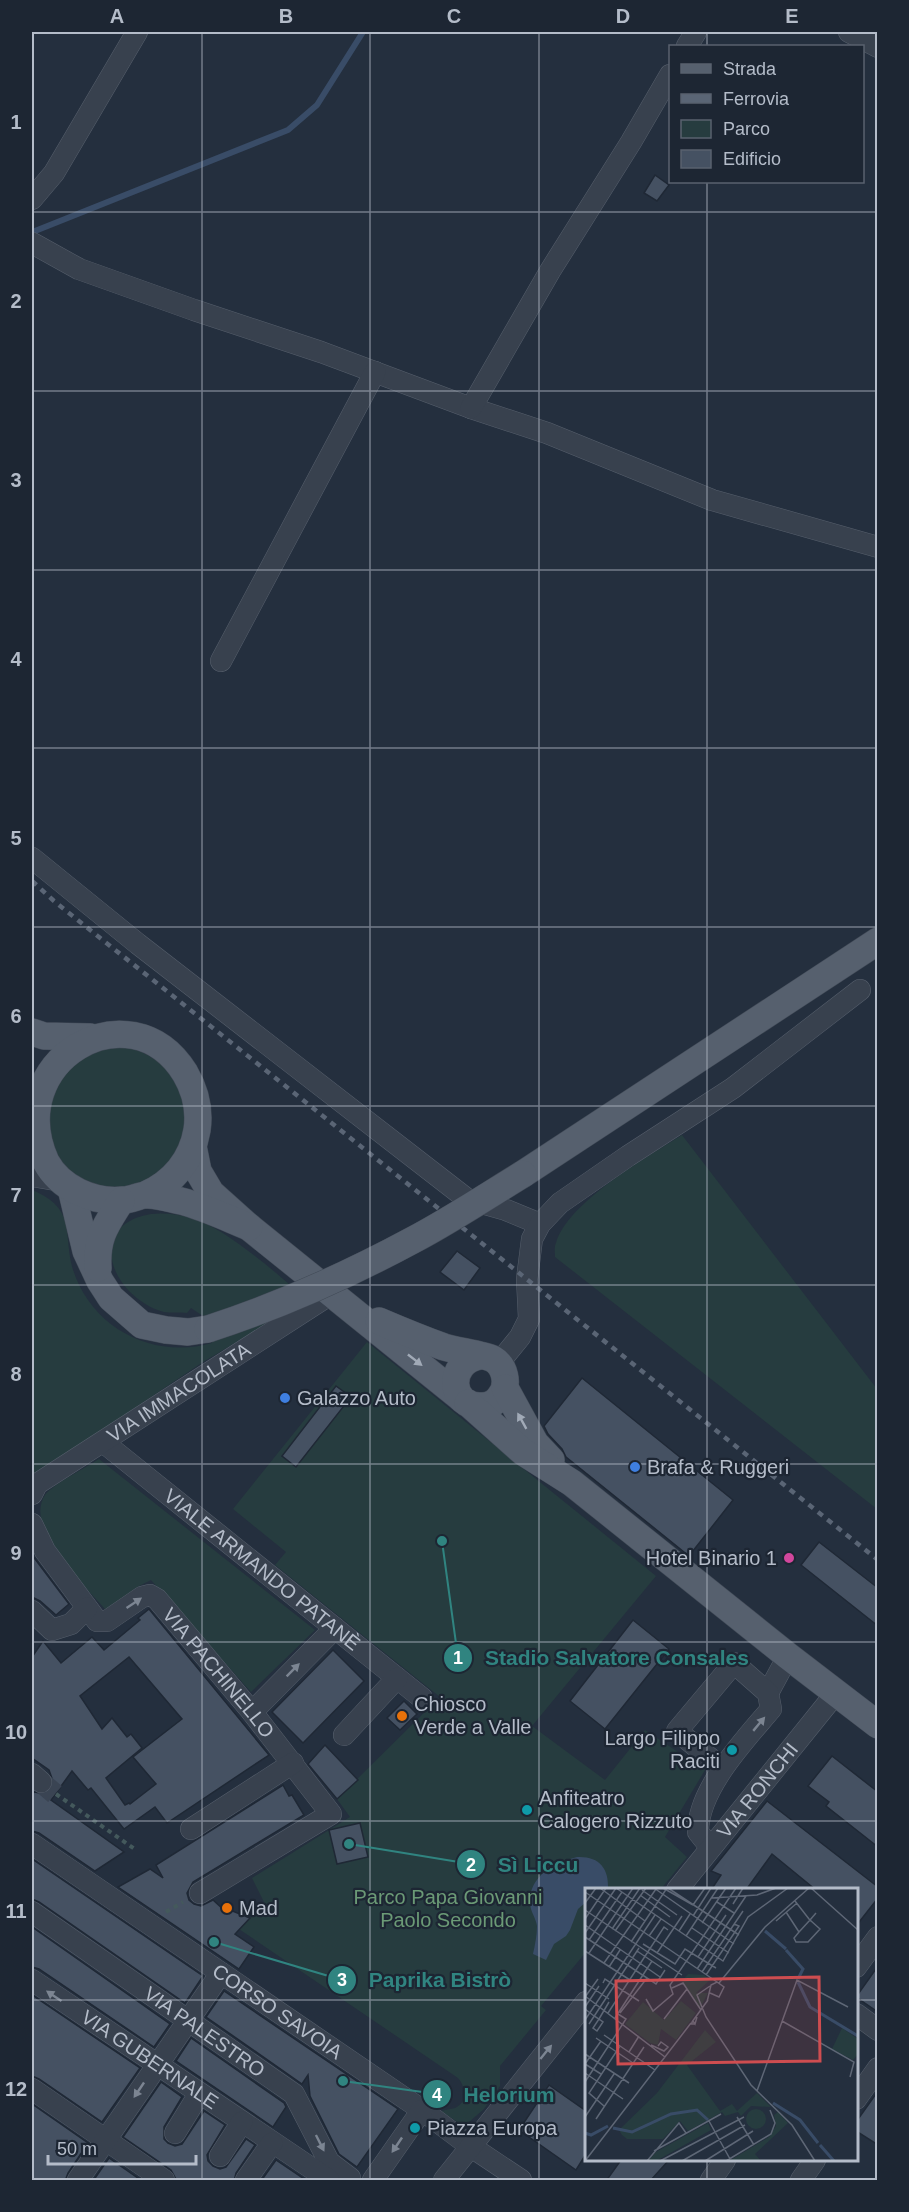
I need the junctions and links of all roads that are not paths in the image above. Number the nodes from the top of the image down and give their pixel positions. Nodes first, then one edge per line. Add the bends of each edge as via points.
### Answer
1 (137, 32) edge
2 (696, 32) edge
3 (849, 32) edge
4 (688, 45) edge
5 (878, 47) edge
6 (669, 77) edge
7 (32, 199) edge
8 (32, 243) edge
9 (375, 372) junction
10 (471, 408) junction
11 (878, 547) edge
12 (221, 661) dead end
13 (32, 858) edge
14 (878, 941) edge
15 (860, 990) dead end
16 (32, 1032) edge
17 (94, 1037) junction
18 (33, 1096) edge
19 (193, 1146) junction
20 (32, 1176) edge
21 (66, 1184) junction
22 (133, 1198) junction
23 (540, 1224) junction
24 (249, 1227) junction
25 (100, 1281) junction
26 (331, 1294) junction
27 (353, 1311) junction
28 (494, 1369) junction
29 (465, 1400) junction
30 (103, 1442) junction
31 (572, 1483) junction
32 (32, 1494) edge
33 (32, 1524) edge
34 (87, 1608) junction
35 (32, 1611) edge
36 (335, 1628) junction
37 (788, 1656) junction
38 (397, 1678) junction
39 (768, 1693) junction
40 (836, 1693) junction
41 (422, 1698) dead end
42 (252, 1712) junction
43 (878, 1725) edge
44 (344, 1735) dead end
45 (293, 1763) junction
46 (722, 1768) junction
47 (191, 1829) dead end
48 (32, 1844) edge
49 (711, 1847) junction
50 (679, 1888) edge
51 (200, 1893) road end
52 (32, 1912) edge
53 (878, 1937) edge
54 (858, 1964) edge
55 (220, 1973) junction
56 (32, 1980) edge
57 (585, 2003) edge
58 (858, 2015) edge
59 (188, 2019) junction
60 (878, 2030) edge
61 (156, 2065) junction
62 (878, 2068) edge
63 (32, 2089) edge
64 (199, 2094) junction
65 (858, 2096) edge
66 (422, 2110) junction
67 (242, 2122) junction
68 (175, 2133) dead end
69 (106, 2140) junction
70 (272, 2143) junction
71 (470, 2146) junction
72 (220, 2156) dead end
73 (725, 2161) edge
74 (814, 2161) edge
75 (246, 2180) edge
76 (343, 2180) edge
77 (78, 2181) edge
78 (164, 2181) edge
79 (373, 2181) edge
80 (444, 2181) edge
81 (521, 2181) edge
82 (711, 2181) edge
83 (801, 2181) edge

1 - 7 street via 54,174
2 - 4 street
3 - 5 street
6 - 10 street
8 - 9 street via 79,269
9 - 10 street
9 - 12 street
10 - 11 street via 547,433 712,500
13 - 23 street via 467,1199
14 - 25 main road, bridge via 523,1174 414,1240 292,1298 248,1316 188,1332 142,1325 111,1298
15 - 23 street via 733,1088 560,1203
16 - 17 main road via 44,1036
17 - 18 main road via 59,1057
17 - 19 main road via 139,1038 159,1047 176,1062 189,1080 196,1102 198,1124
18 - 21 main road via 33,1128 38,1148 48,1166
19 - 22 main road via 174,1176 161,1187
19 - 24 main road via 198,1171 211,1193
20 - 21 street
21 - 22 main road via 95,1198
21 - 25 main road via 86,1251
22 - 24 main road via 182,1201
22 - 25 main road via 103,1230 97,1245
23 - 28 street via 528,1256 529,1319
24 - 26 main road
26 - 27 main road
26 - 30 street, VIA IMMACOLATA
27 - 28 main road
27 -> 29 main road
28 - 29 main road via 497,1401 483,1406
28 - 29 main road via 464,1362 456,1375 457,1391
31 -> 28 main road via 535,1443
29 - 31 main road via 523,1452
30 - 32 street, VIA IMMACOLATA via 37,1484
30 - 36 street, VIALE ARMANDO PATANÈ
31 - 37 main road
33 - 34 street via 45,1551
34 - 35 street via 70,1624 52,1630
34 -> 42 street, VIA PACHINELLO via 97,1621 107,1621 142,1597 150,1595 157,1599
36 - 38 street, VIALE ARMANDO PATANÈ
42 -> 36 street
37 - 39 street
37 - 40 main road
38 - 41 street, VIALE ARMANDO PATANÈ
38 - 44 street
46 -> 39 street via 771,1709
39 - 46 street via 734,1663 677,1731
40 - 43 main road
40 - 49 street, VIA RONCHI
42 - 45 street, VIA PACHINELLO
45 - 47 street
45 - 51 street, VIA PACHINELLO via 331,1815
46 - 49 street via 698,1818 698,1832
48 - 55 street, CORSO SAVOIA
49 - 50 street, VIA RONCHI
52 - 59 street, VIA PALESTRO
53 - 54 street
55 - 59 street
55 - 66 street, CORSO SAVOIA
61 -> 56 street, VIA GUBERNALE
71 -> 57 street
58 - 60 street
59 - 61 street
59 -> 76 street, VIA PALESTRO via 294,2094 329,2162
61 - 64 street, VIA GUBERNALE
61 -> 69 street
62 - 65 street
63 - 69 street
64 - 67 street, VIA GUBERNALE
64 - 68 street
66 - 71 street, CORSO SAVOIA
66 -> 79 street
67 - 70 street, VIA GUBERNALE
67 - 72 street
69 - 77 street
69 - 78 street
70 - 75 street
70 - 76 street, VIA GUBERNALE
71 - 80 street
71 - 81 street, CORSO SAVOIA
73 - 82 street
74 - 83 street

